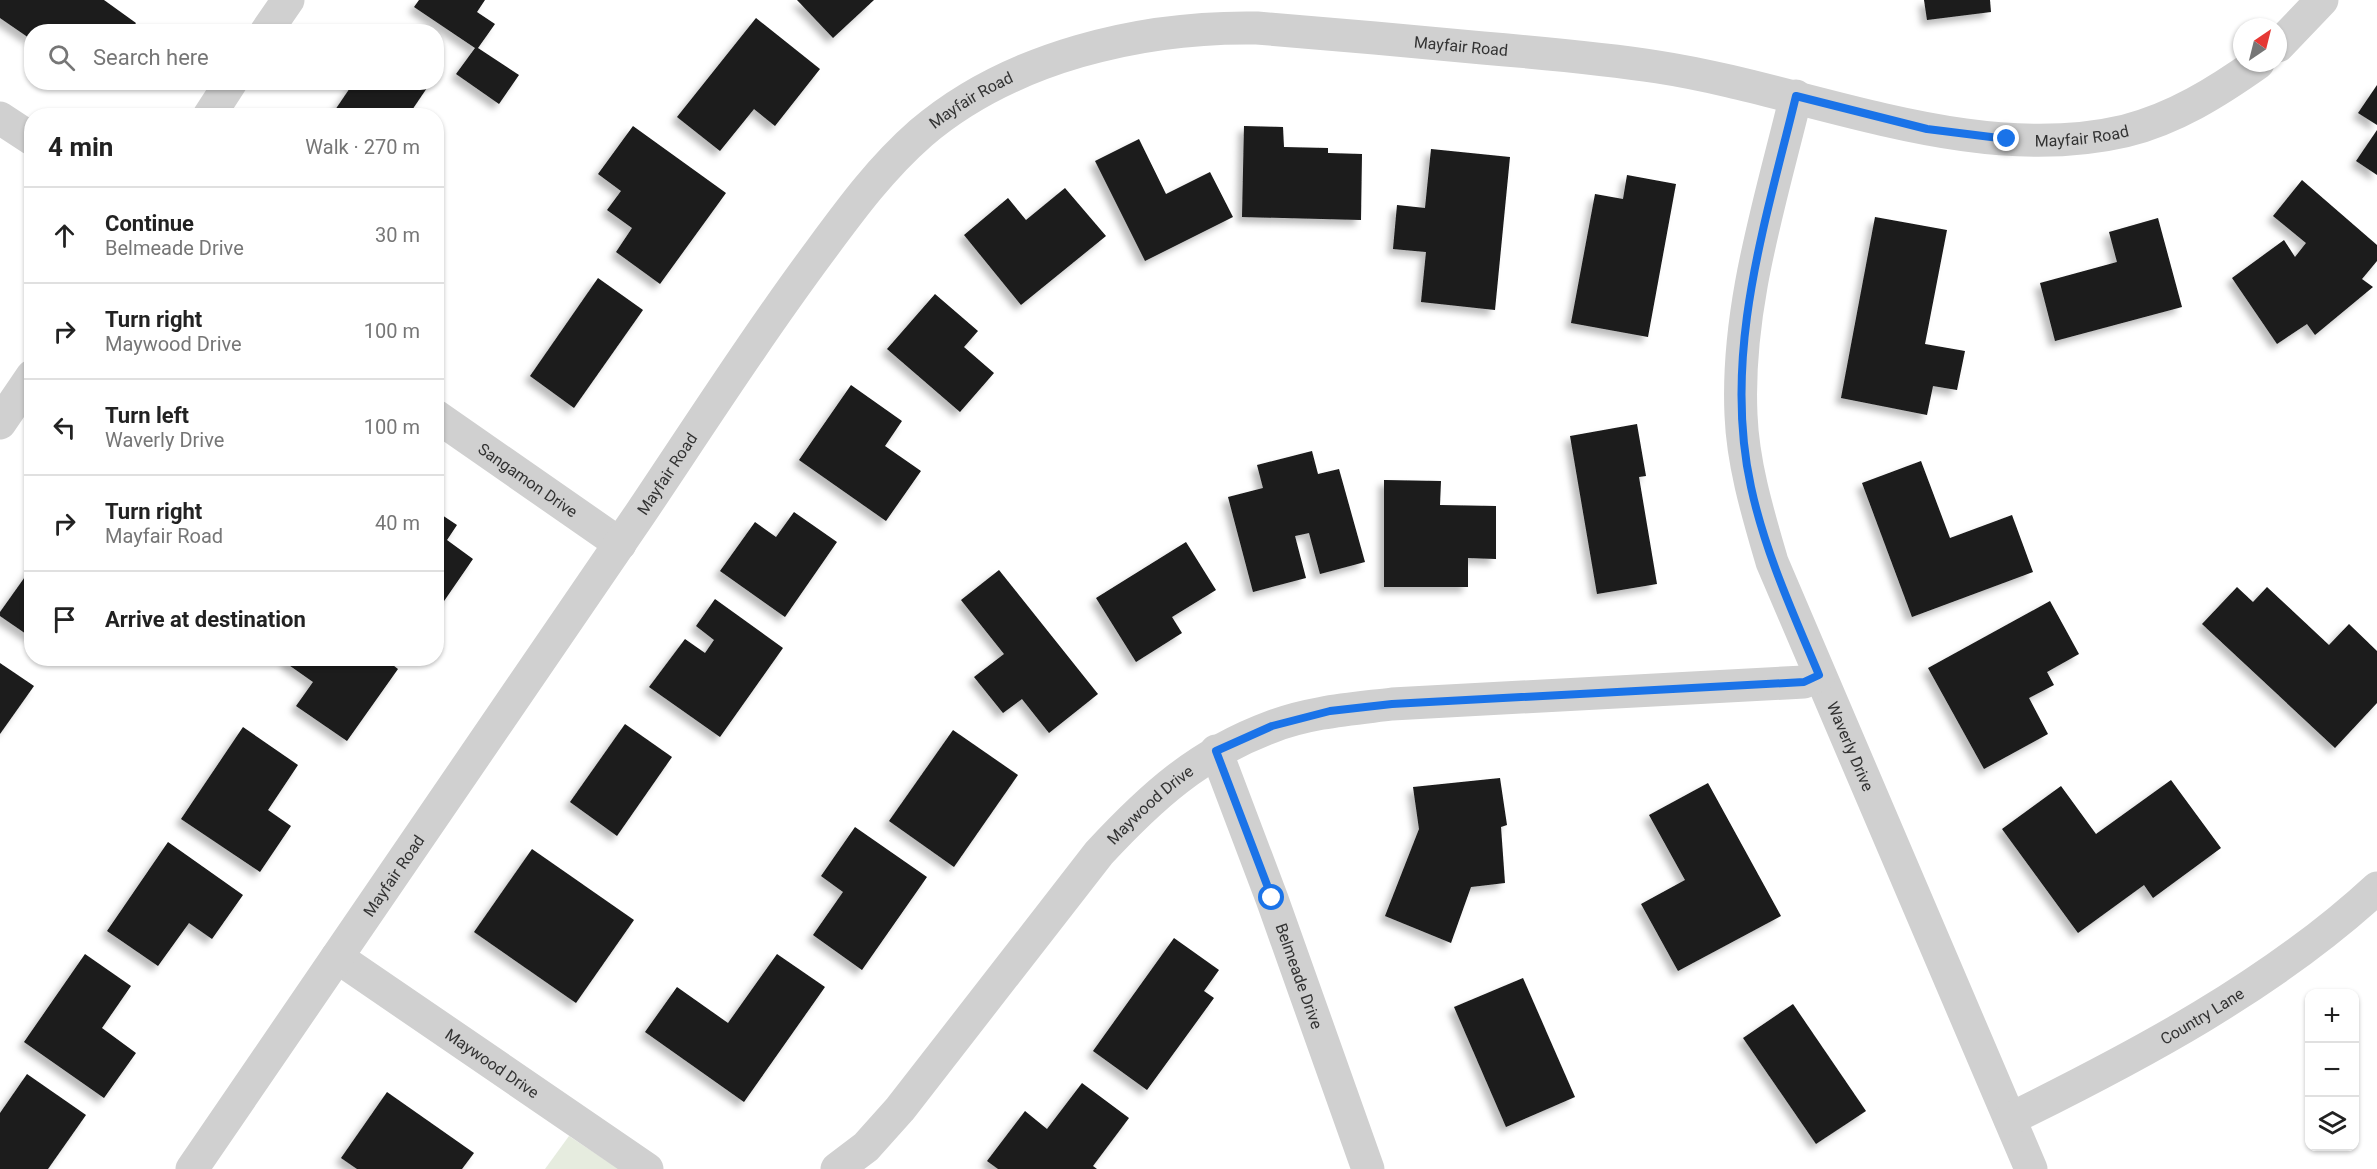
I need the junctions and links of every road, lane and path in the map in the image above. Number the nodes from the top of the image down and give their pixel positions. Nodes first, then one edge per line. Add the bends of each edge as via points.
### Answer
1 (288, 0) edge
2 (2322, 0) edge
3 (1228, 14) edge
4 (272, 24) edge
5 (2287, 37) edge
6 (2245, 72) edge
7 (226, 90) edge
8 (1796, 96) junction
9 (213, 108) edge
10 (0, 118) edge
11 (24, 134) edge
12 (24, 388) edge
13 (444, 422) edge
14 (0, 423) edge
15 (620, 544) junction
16 (1819, 675) junction
17 (1216, 751) junction
18 (2377, 888) edge
19 (337, 957) junction
20 (2010, 1119) junction
21 (192, 1169) edge
22 (646, 1169) edge
23 (837, 1169) edge
24 (1368, 1169) edge
25 (2031, 1169) edge

1 - 4 street
2 - 5 street
3 - 8 street, Mayfair Road via 1257,28 1611,60
3 - 15 street, Mayfair Road via 1025,69 972,96 922,132 876,176 790,291
6 - 8 street, Mayfair Road via 2169,116 2125,131 2072,139 2007,139 1927,129
7 - 9 street
8 - 16 street, Waverly Drive via 1752,276 1741,356 1741,416 1750,486 1772,562
10 - 11 street
12 - 14 street
13 - 15 street, Sangamon Drive
15 - 19 street, Mayfair Road
16 - 17 street, Maywood Drive via 1804,682 1341,710 1272,726
16 - 20 street, Waverly Drive
17 - 23 street, Maywood Drive via 1178,776 1099,853 900,1109 866,1147
17 - 24 street, Belmeade Drive
18 - 20 street, Country Lane via 2276,968 2196,1021
19 - 21 street, Mayfair Road
19 - 22 street, Maywood Drive
20 - 25 street, Waverly Drive

